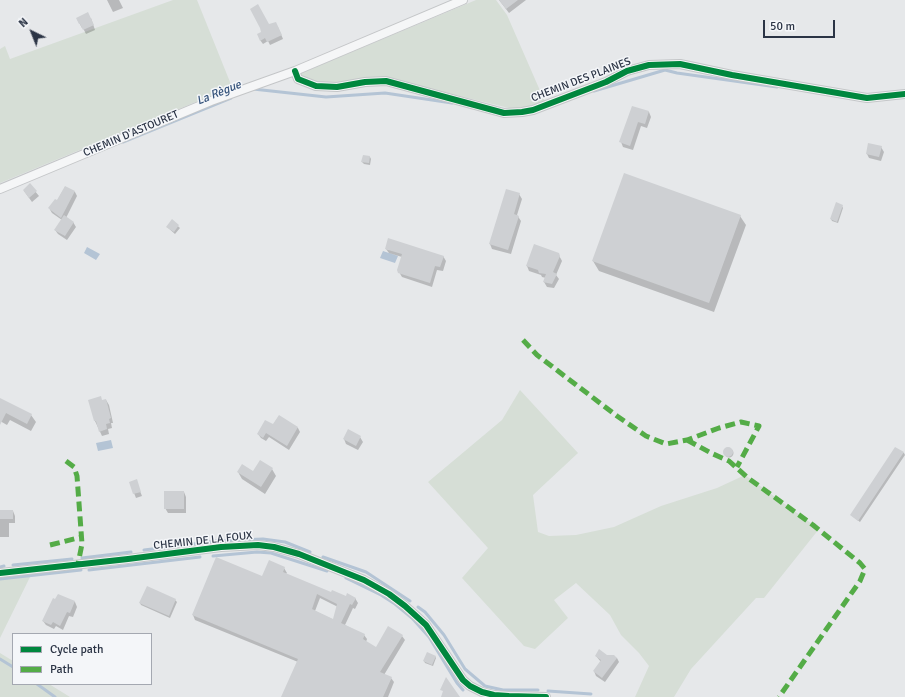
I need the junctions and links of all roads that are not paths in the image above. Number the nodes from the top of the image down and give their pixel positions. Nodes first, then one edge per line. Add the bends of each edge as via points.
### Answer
1 (463, 0) edge
2 (295, 71) junction
3 (905, 94) edge
4 (0, 188) edge
5 (0, 573) edge
6 (546, 697) edge

1 - 2 street, CHEMIN D'ASTOURET
2 - 3 street, CHEMIN DES PLAINES via 298,79 316,86 337,87 386,81 504,112 533,110 606,82 627,71 649,65 680,64 867,98
2 - 4 street, CHEMIN D'ASTOURET via 211,100
5 - 6 street, CHEMIN DE LA FOUX via 221,547 274,547 299,554 364,580 389,594 426,625 463,680 470,686 494,695

